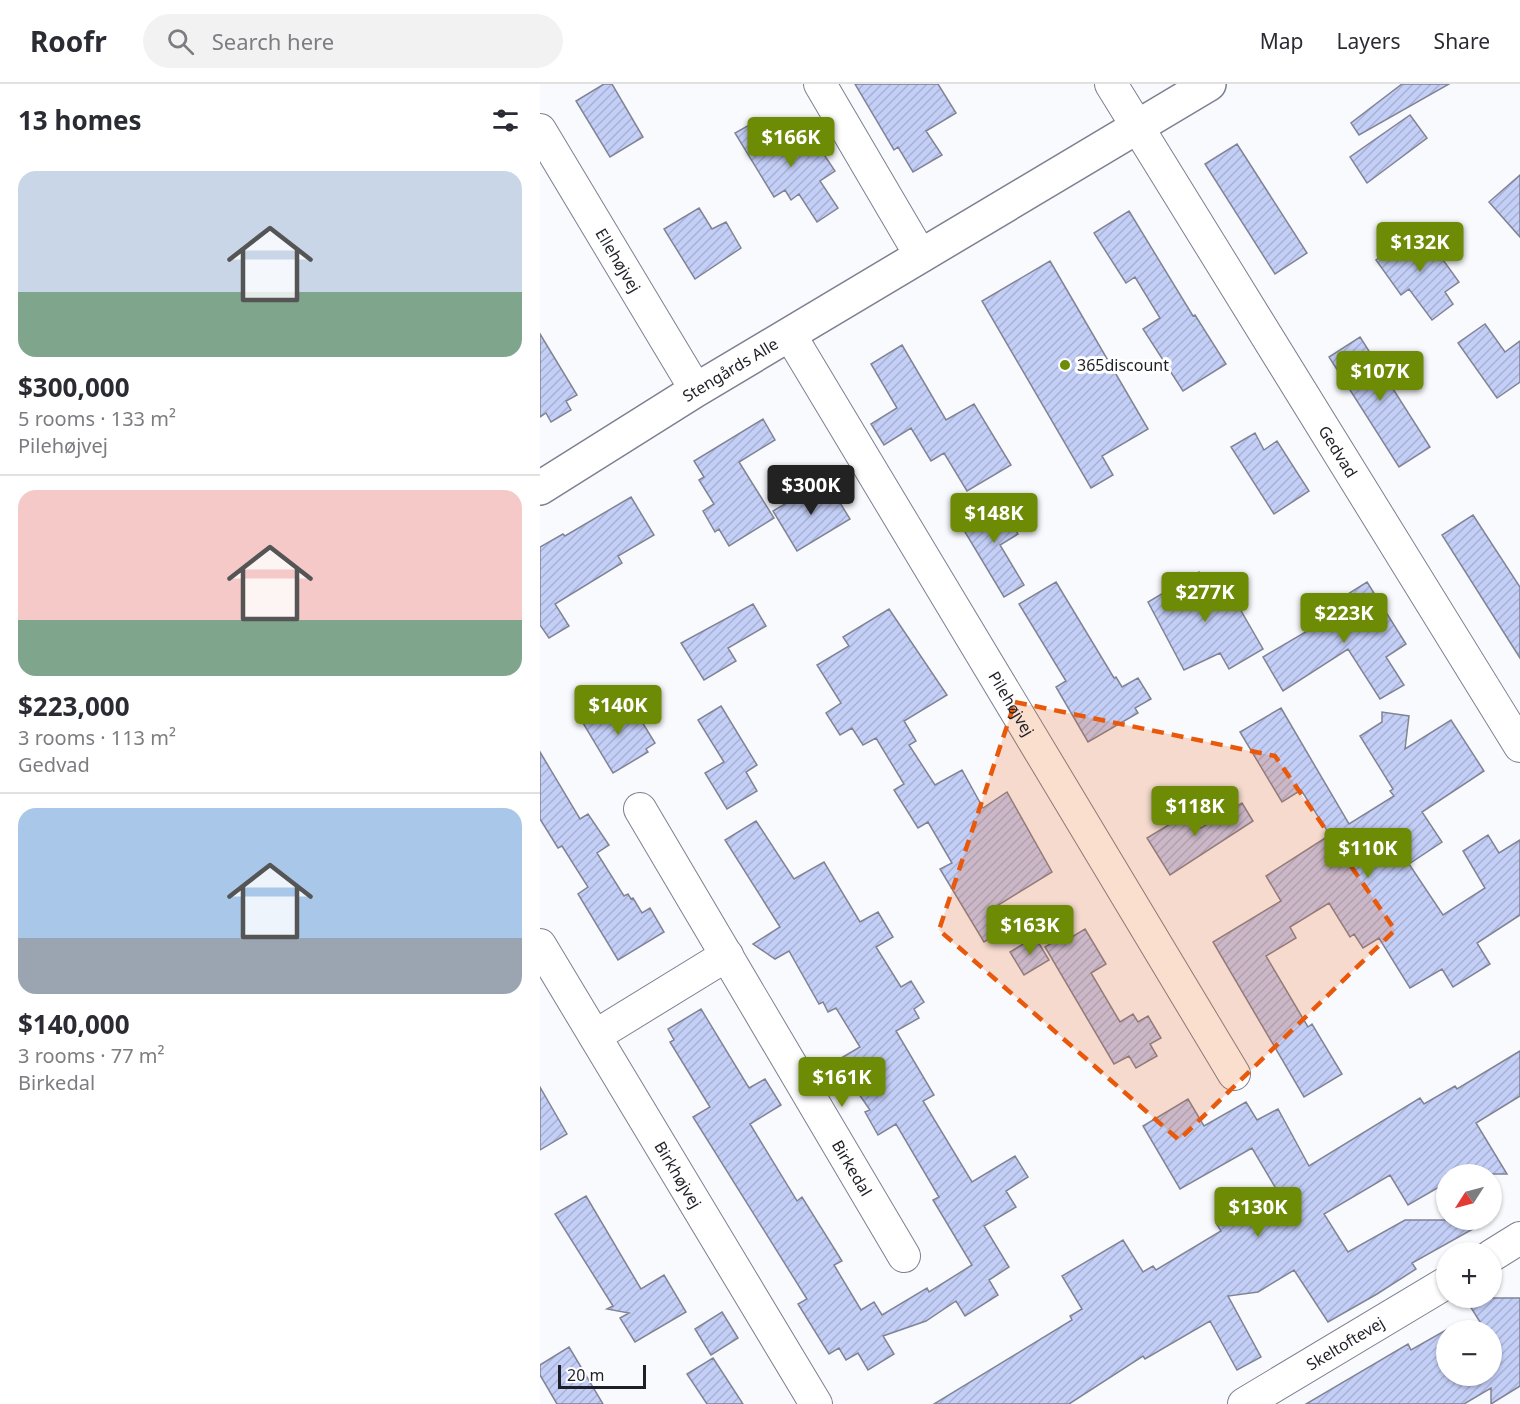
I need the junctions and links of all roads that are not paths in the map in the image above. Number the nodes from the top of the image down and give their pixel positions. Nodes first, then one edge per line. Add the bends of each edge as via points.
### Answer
1 (820, 84) edge
2 (1111, 84) edge
3 (1209, 84) edge
4 (1138, 127) junction
5 (540, 130) edge
6 (921, 256) junction
7 (790, 335) junction
8 (696, 390) junction
9 (540, 488) edge
10 (1520, 746) edge
11 (640, 808) dead end
12 (540, 945) edge
13 (727, 955) junction
14 (595, 1036) junction
15 (1234, 1074) dead end
16 (1520, 1238) edge
17 (1502, 1249) edge
18 (904, 1256) dead end
19 (1436, 1289) edge
20 (816, 1404) edge
21 (1244, 1404) edge

1 - 6 street
2 - 4 street
3 - 4 street, Stengårds Alle
4 - 6 street, Stengårds Alle
4 - 10 street, Gedvad
5 - 8 street, Ellehøjvej
6 - 7 street, Stengårds Alle
7 - 8 street, Stengårds Alle
7 - 15 street, Pilehøjvej
8 - 9 street, Stengårds Alle
11 - 13 street, Birkedal
12 - 14 street, Birkhøjvej
13 - 14 street
13 - 18 street, Birkedal
14 - 20 street, Birkhøjvej
16 - 17 street
19 - 21 street, Skeltoftevej

